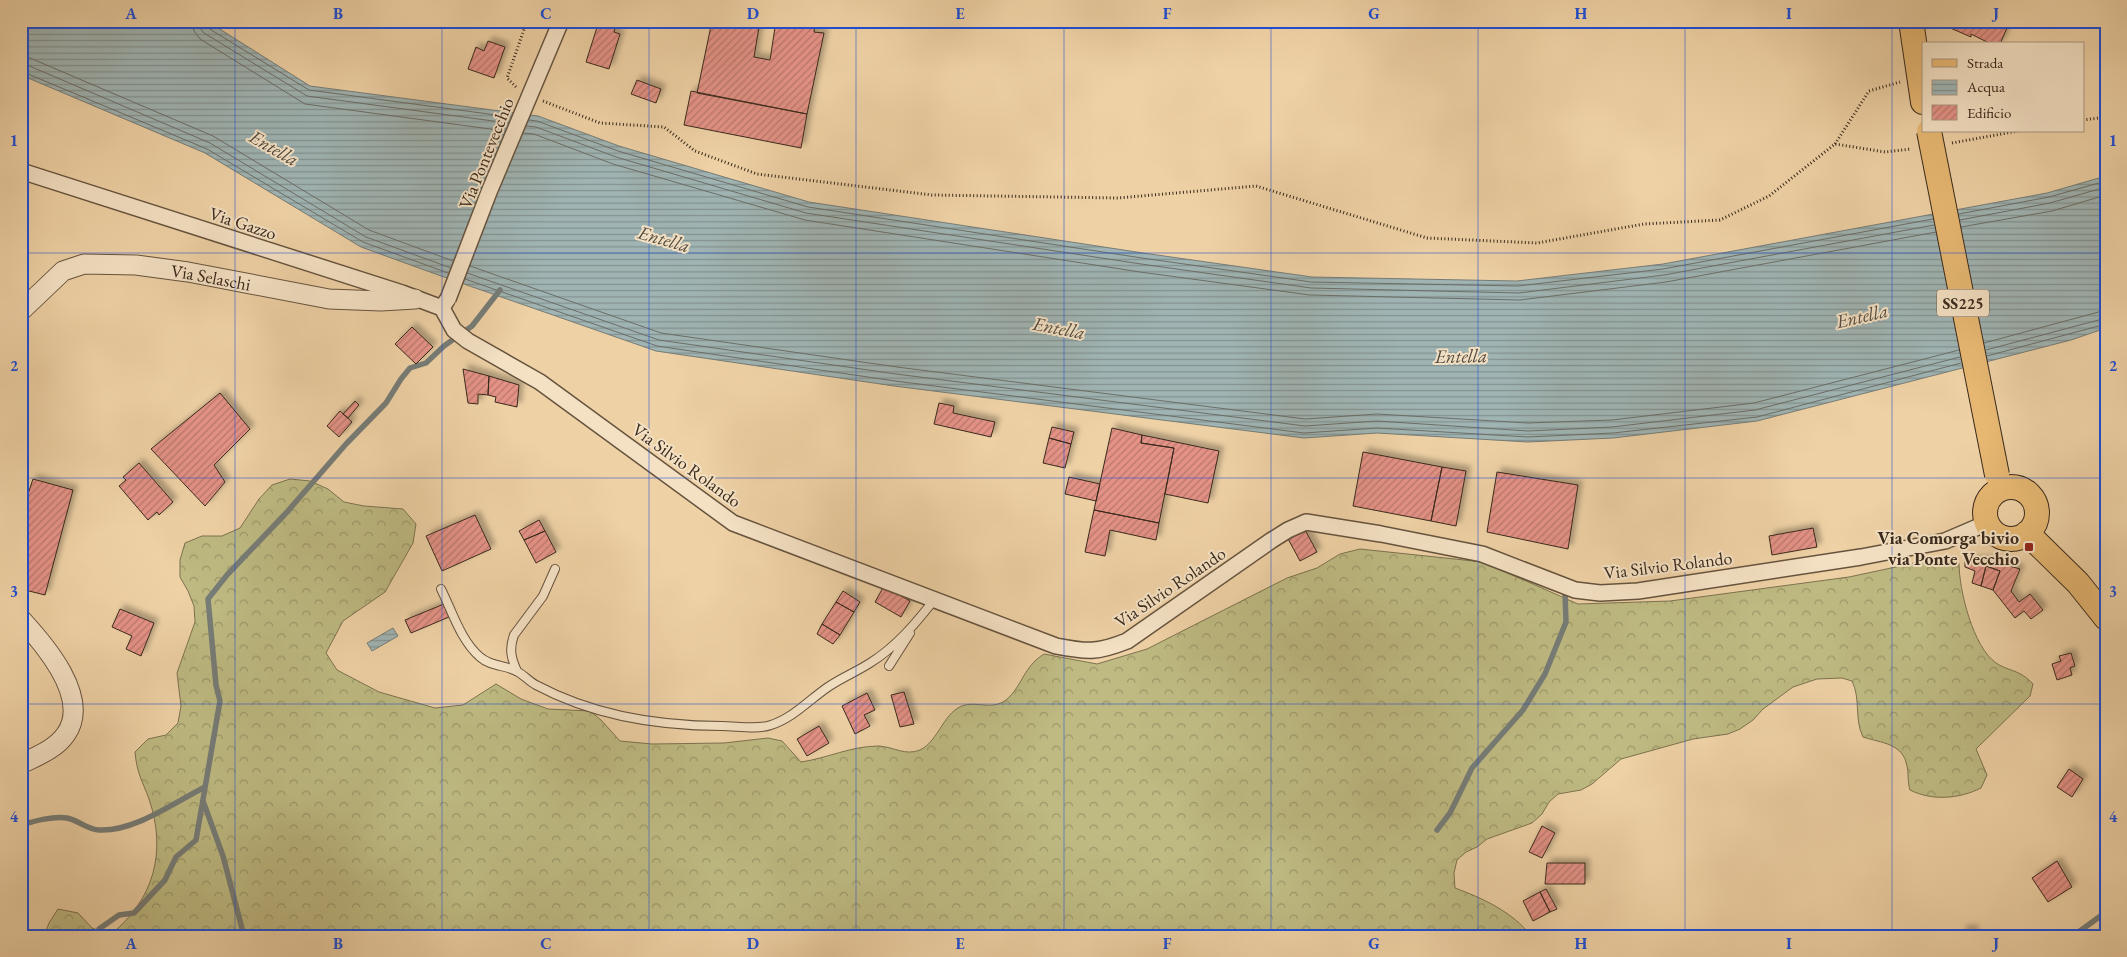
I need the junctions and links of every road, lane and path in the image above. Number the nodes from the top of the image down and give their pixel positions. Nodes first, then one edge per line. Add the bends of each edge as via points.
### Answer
1 (527, 21) edge
2 (561, 21) edge
3 (1911, 21) edge
4 (1902, 81) dead end
5 (521, 93) dead end
6 (1922, 95) edge
7 (536, 98) dead end
8 (2106, 117) edge
9 (2084, 120) edge
10 (2009, 132) edge
11 (1930, 141) edge
12 (1835, 144) junction
13 (21, 171) edge
14 (415, 299) junction
15 (445, 304) junction
16 (21, 311) edge
17 (1998, 483) junction
18 (1987, 523) junction
19 (2027, 533) junction
20 (555, 569) dead end
21 (441, 588) dead end
22 (934, 600) junction
23 (2106, 618) edge
24 (21, 619) edge
25 (914, 624) junction
26 (890, 666) dead end
27 (517, 671) junction
28 (21, 764) edge

1 - 5 path via 507,78
2 - 15 street, Via Pontevecchio, bridge
3 - 6 main road
4 - 12 path via 1870,91
7 - 12 path via 600,123 664,127 695,152 757,174 932,195 1118,198 1256,186 1427,238 1537,243 1644,224 1720,220 1769,196
8 - 9 path
10 - 11 path
11 - 12 path via 1885,152
11 - 17 main road, SS225, bridge
13 - 14 street, Via Gazzo
14 - 15 street, Via Gazzo
14 - 16 street, Via Selaschi via 329,299 188,272 136,265 84,264 62,271
15 - 22 street, Via Silvio Rolando via 454,330 468,341 546,387 733,523
17 - 18 main road via 1985,507
17 - 19 main road via 2024,491 2034,503 2036,519
18 - 19 main road via 1991,530 2004,538 2013,539
18 - 22 street, Via Silvio Rolando via 1945,541 1861,557 1638,591 1600,593 1574,590 1482,554 1306,522 1272,540 1127,641 1106,650 1086,652 1056,646
19 - 23 main road via 2078,583
20 - 27 lane via 543,596 511,643 511,656
21 - 27 lane via 469,645 481,658
22 - 25 lane
24 - 28 street via 45,645 72,693 73,708 66,734 50,750
25 - 26 lane
25 - 27 lane via 872,663 829,687 780,721 764,726 688,726 637,721 562,698

